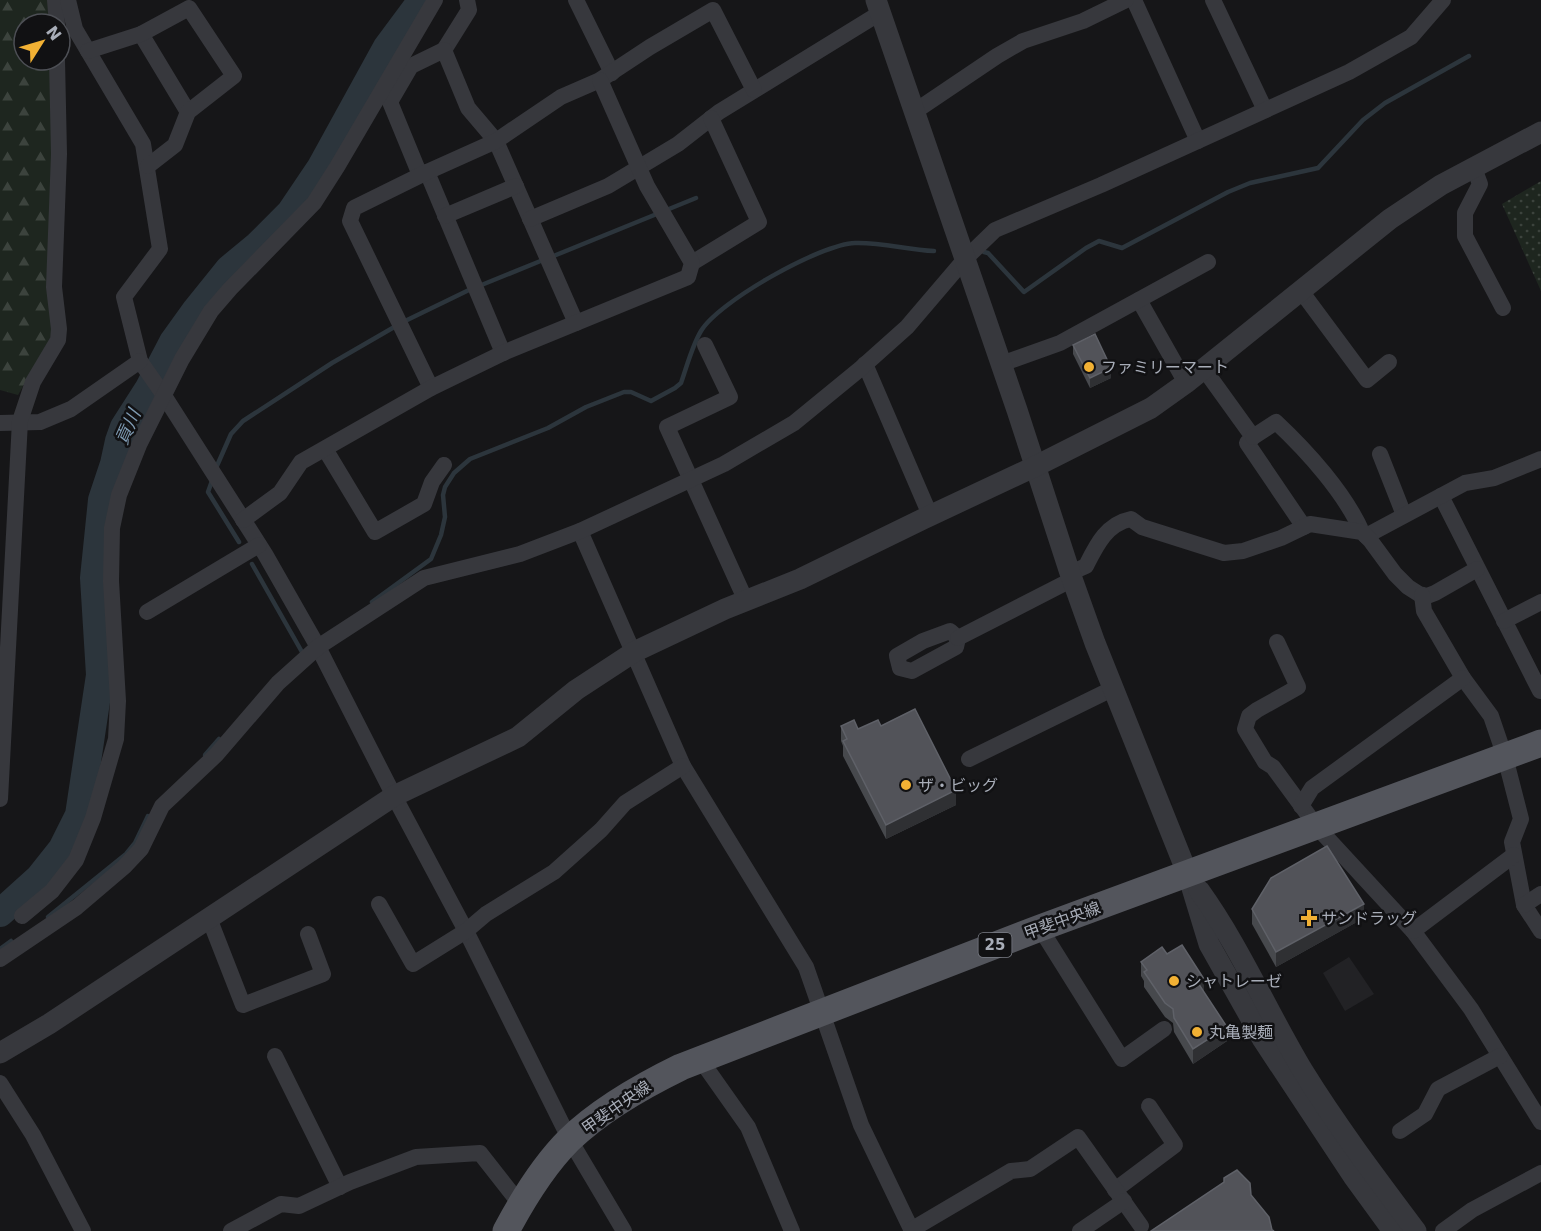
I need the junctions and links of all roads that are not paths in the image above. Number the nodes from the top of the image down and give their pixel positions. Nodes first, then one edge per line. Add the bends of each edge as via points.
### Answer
1 (68, 0) edge
2 (435, 0) edge
3 (467, 0) edge
4 (576, 0) edge
5 (1126, 0) edge
6 (1134, 0) edge
7 (1213, 0) edge
8 (1443, 0) edge
9 (878, 6) edge
10 (141, 34) junction
11 (444, 50) junction
12 (88, 51) junction
13 (57, 72) edge
14 (606, 76) junction
15 (754, 90) junction
16 (1265, 110) junction
17 (188, 112) junction
18 (914, 112) junction
19 (711, 118) junction
20 (1541, 132) edge
21 (496, 141) junction
22 (1198, 141) junction
23 (148, 166) junction
24 (639, 167) junction
25 (1474, 168) junction
26 (423, 174) junction
27 (516, 186) junction
28 (445, 216) junction
29 (530, 219) junction
30 (965, 259) junction
31 (1208, 262) dead end
32 (692, 263) junction
33 (1301, 291) junction
34 (1139, 300) junction
35 (1503, 308) dead end
36 (576, 323) junction
37 (705, 345) dead end
38 (503, 353) junction
39 (140, 361) junction
40 (1389, 362) dead end
41 (865, 364) junction
42 (1001, 364) junction
43 (1204, 369) junction
44 (1186, 383) junction
45 (431, 388) junction
46 (164, 394) junction
47 (0, 423) edge
48 (20, 423) junction
49 (1253, 437) junction
50 (325, 449) junction
51 (1380, 454) dead end
52 (1541, 459) edge
53 (444, 465) dead end
54 (1036, 466) junction
55 (690, 480) junction
56 (1441, 496) junction
57 (930, 515) junction
58 (1404, 515) junction
59 (243, 520) junction
60 (1304, 527) junction
61 (580, 531) junction
62 (1364, 534) junction
63 (260, 545) junction
64 (1478, 569) junction
65 (1072, 576) junction
66 (1422, 595) junction
67 (746, 601) junction
68 (1541, 602) edge
69 (147, 612) dead end
70 (1504, 621) junction
71 (958, 638) dead end
72 (315, 642) junction
73 (1277, 642) dead end
74 (634, 652) junction
75 (1463, 678) junction
76 (1114, 688) junction
77 (1540, 692) edge
78 (1541, 743) edge
79 (1505, 757) junction
80 (969, 759) dead end
81 (683, 766) junction
82 (394, 796) junction
83 (0, 800) edge
84 (1309, 816) junction
85 (1514, 855) junction
86 (1188, 874) junction
87 (55, 894) junction
88 (1541, 894) edge
89 (379, 904) dead end
90 (1524, 905) junction
91 (71, 911) junction
92 (22, 916) dead end
93 (209, 918) junction
94 (1040, 928) junction
95 (1413, 930) junction
96 (466, 931) junction
97 (1541, 932) edge
98 (308, 934) dead end
99 (0, 959) edge
100 (822, 1011) junction
101 (1164, 1029) dead end
102 (0, 1053) edge
103 (275, 1056) dead end
104 (1500, 1056) junction
105 (700, 1059) junction
106 (0, 1083) edge
107 (1149, 1106) dead end
108 (1541, 1122) edge
109 (1400, 1131) dead end
110 (570, 1140) junction
111 (1541, 1173) edge
112 (340, 1187) junction
113 (1119, 1196) junction
114 (520, 1204) junction
115 (1141, 1226) dead end
116 (912, 1230) edge
117 (83, 1231) edge
118 (231, 1231) edge
119 (506, 1231) edge
120 (624, 1231) edge
121 (792, 1231) edge
122 (1080, 1231) edge
123 (1393, 1231) edge
124 (1416, 1231) edge
125 (1443, 1231) edge

1 - 12 street via 75,29
2 - 46 street via 314,203 212,311
3 - 11 street via 469,10
4 - 14 street
5 - 18 street via 1083,21 1023,41
6 - 22 street
7 - 16 street
8 - 16 street via 1411,37 1349,72
9 - 15 street
9 - 18 street
10 - 12 street
10 - 17 street
10 - 17 street via 189,8 234,76
11 - 21 street via 468,108
11 - 26 street via 411,66 390,102
12 - 23 street via 144,144
13 - 48 street via 54,287 58,340 33,382
14 - 15 street via 713,10
14 - 21 street via 561,98
14 - 24 street
15 - 19 street
16 - 22 street
17 - 23 street via 176,145
18 - 30 street
19 - 24 street
19 - 32 street via 759,222
20 - 25 street
21 - 26 street
21 - 27 street
22 - 30 street via 995,230
23 - 39 street via 160,249 124,297
24 - 29 street via 608,186
24 - 32 street
25 - 33 street via 1390,219
25 - 35 street via 1480,184 1465,213 1465,236
26 - 28 street
26 - 45 street via 354,208 350,221
27 - 28 street
27 - 29 street
28 - 38 street
29 - 36 street
30 - 41 street via 907,327
30 - 42 street
31 - 34 street
32 - 36 street via 688,277
33 - 40 street via 1367,380
33 - 43 street
34 - 42 street via 1060,343
34 - 44 street
36 - 38 street
37 - 55 street via 730,397 667,427
38 - 45 street
39 - 46 street
39 - 48 street via 71,409 40,422
41 - 55 street via 794,423
41 - 57 street
42 - 54 street
43 - 44 street
43 - 49 street
44 - 54 street via 1151,408
45 - 50 street
46 - 59 street
46 - 87 street via 119,495 112,528 116,739 93,818 76,860
47 - 48 street
48 - 83 street
49 - 60 street via 1247,443
49 - 62 street via 1276,422 1300,444 1353,513
50 - 53 street via 375,532 424,504
50 - 59 street via 301,462 280,493
51 - 58 street
52 - 56 street via 1494,478 1465,483
54 - 57 street
54 - 65 street
55 - 61 street
55 - 67 street
56 - 58 street
56 - 64 street
57 - 67 street
58 - 62 street
59 - 63 street
60 - 62 street via 1310,524
60 - 65 street via 1243,551 1224,553 1142,527 1131,519 1121,521 1101,538 1086,566
61 - 72 street via 520,554 424,578
61 - 74 street
62 - 66 street via 1408,588
63 - 69 street
63 - 72 street
64 - 66 street via 1435,593
64 - 70 street
65 - 71 street
65 - 76 street
66 - 75 street via 1424,611
67 - 74 street
68 - 70 street
70 - 77 street
72 - 82 street
72 - 91 street via 216,755 162,806 141,849
73 - 84 street via 1298,687 1249,716 1245,729 1265,762 1273,767
74 - 81 street
74 - 82 street via 576,690 518,737
75 - 79 street via 1491,716
75 - 84 street via 1312,788
76 - 80 street
76 - 86 street
78 - 79 main road, 甲斐中央線 / 25
79 - 84 main road, 甲斐中央線 / 25
79 - 85 street via 1521,819 1512,842
81 - 96 street via 626,803 554,873 486,914
81 - 100 street via 806,967
82 - 93 street
82 - 96 street
84 - 86 main road, 甲斐中央線 / 25
84 - 95 street
85 - 90 street
85 - 95 street
86 - 94 main road, 甲斐中央線 / 25
86 - 123 street via 1209,944 1263,1040
86 - 124 street via 1222,922 1303,1070
87 - 91 street
87 - 92 street
88 - 90 street
89 - 96 street via 413,964
90 - 97 street
91 - 99 street
93 - 98 street via 243,1005 323,974
93 - 102 street
94 - 100 main road, 甲斐中央線 / 25
94 - 101 street via 1122,1059
95 - 104 street
96 - 110 street
100 - 105 main road, 甲斐中央線 / 25
100 - 116 street via 861,1125
103 - 112 street
104 - 108 street
104 - 109 street via 1438,1089 1425,1114
105 - 110 main road, 甲斐中央線 / 25 via 644,1086
105 - 121 street via 748,1127
106 - 117 street via 33,1135
107 - 113 street via 1175,1145
110 - 114 main road, 甲斐中央線 / 25
110 - 120 street
111 - 125 street via 1472,1209
112 - 114 street via 416,1157 480,1153
112 - 118 street via 299,1206 281,1204
113 - 115 street
113 - 116 street via 1078,1137 1030,1169 1011,1171
113 - 122 street
114 - 119 main road, 甲斐中央線 / 25

